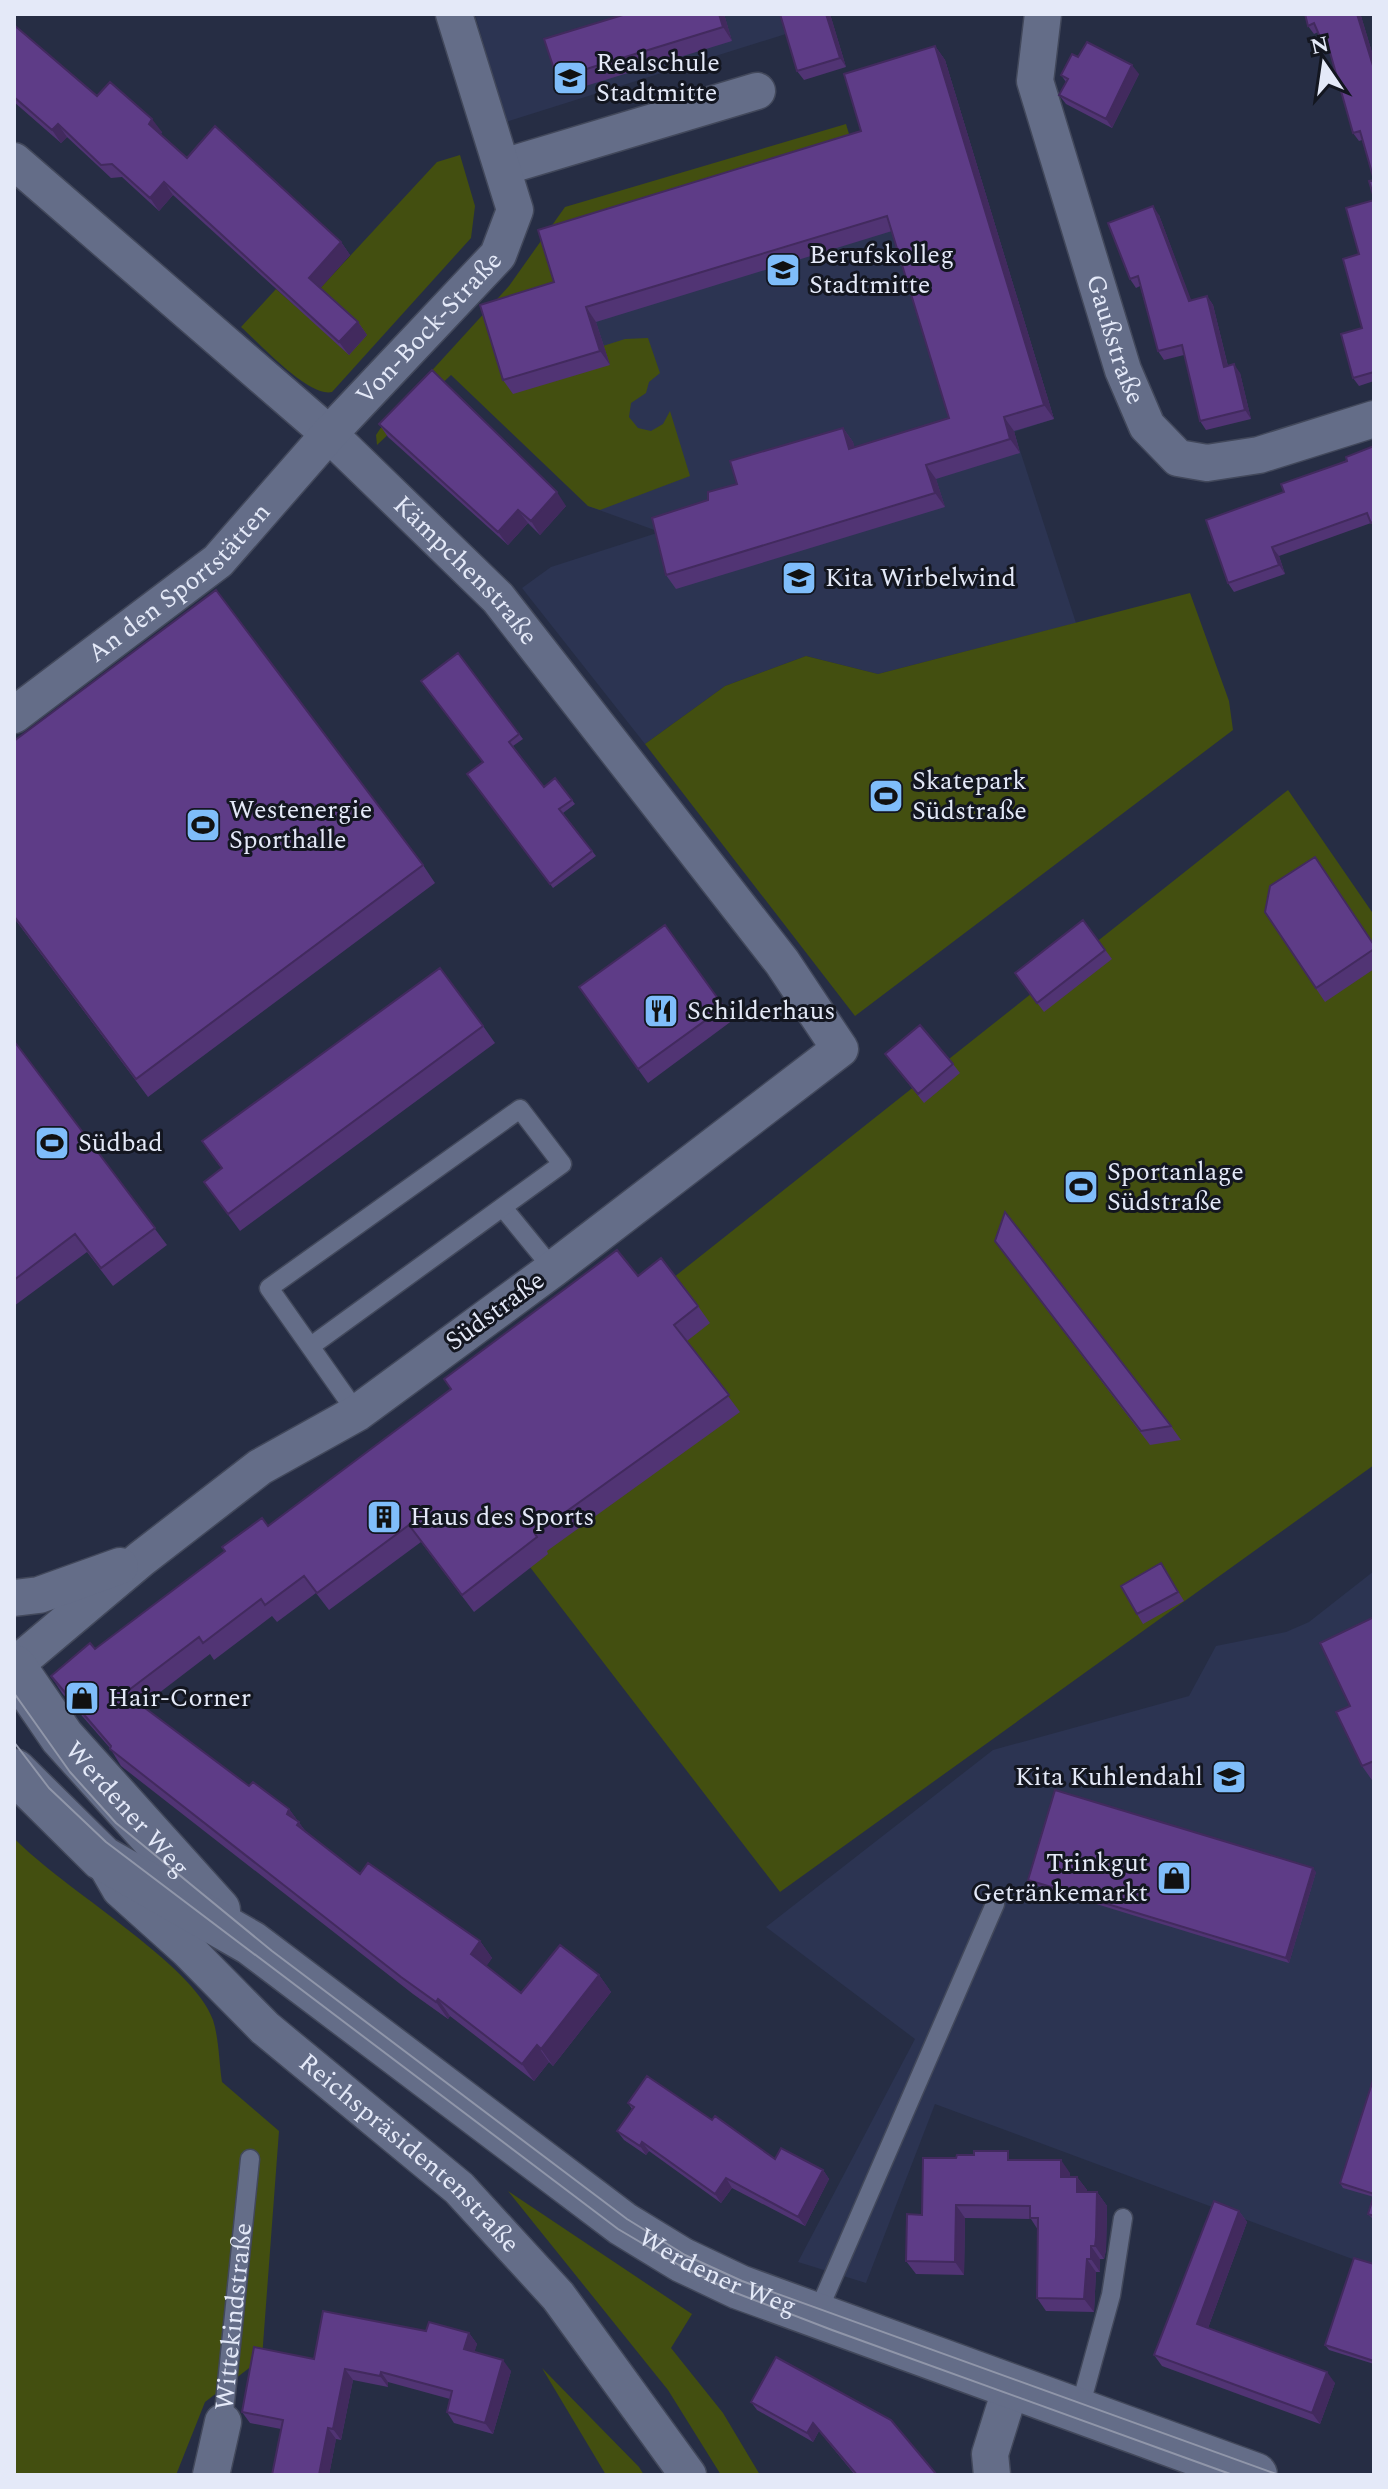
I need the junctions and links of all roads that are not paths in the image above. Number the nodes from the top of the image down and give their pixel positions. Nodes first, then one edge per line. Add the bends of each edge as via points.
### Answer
1 (454, 14) edge
2 (1043, 14) edge
3 (757, 91) dead end
4 (14, 161) edge
5 (503, 167) junction
6 (1374, 419) edge
7 (329, 434) junction
8 (14, 715) edge
9 (840, 1049) joint
10 (504, 1209) junction
11 (553, 1269) junction
12 (311, 1346) junction
13 (357, 1413) junction
14 (141, 1559) junction
15 (14, 1598) edge
16 (14, 1666) edge
17 (14, 1771) edge
18 (102, 1858) junction
19 (995, 1904) dead end
20 (251, 1943) junction
21 (250, 2159) dead end
22 (1123, 2218) dead end
23 (816, 2316) junction
24 (1011, 2387) junction
25 (1079, 2411) junction
26 (223, 2422) joint
27 (211, 2475) edge
28 (688, 2475) edge
29 (992, 2475) edge
30 (1255, 2475) edge

1 - 5 street, Von-Bock-Straße
2 - 6 street, Gaußstraße via 1035,81 1123,370 1147,426 1178,458 1207,463 1259,455
3 - 5 street
4 - 7 street, Kämpchenstraße
5 - 7 street, Von-Bock-Straße via 515,210 498,255
7 - 8 street, An den Sportstätten via 218,561
7 - 9 street, Kämpchenstraße via 498,598 782,962
9 - 11 street, Südstraße
10 - 11 lane
10 - 12 lane
10 - 12 lane via 562,1164 520,1109 269,1288
11 - 13 street, Südstraße
12 - 13 lane
13 - 14 street, Südstraße via 260,1467
14 - 15 street, Südstraße via 39,1595
14 - 16 street, Südstraße
16 - 20 main road, Werdener Weg via 62,1737
17 - 18 main road, Werdener Weg
18 - 20 main road, Werdener Weg
18 - 28 street, Reichspräsidentenstraße via 120,1889 265,2028 459,2188 558,2296
19 - 23 lane
20 - 23 main road, Werdener Weg via 623,2224 682,2260
21 - 26 lane, Wittekindstraße
22 - 25 lane via 1111,2295
23 - 24 main road, Werdener Weg
24 - 25 main road, Werdener Weg
24 - 29 street via 990,2454
25 - 30 main road, Werdener Weg
26 - 27 street, Wittekindstraße

